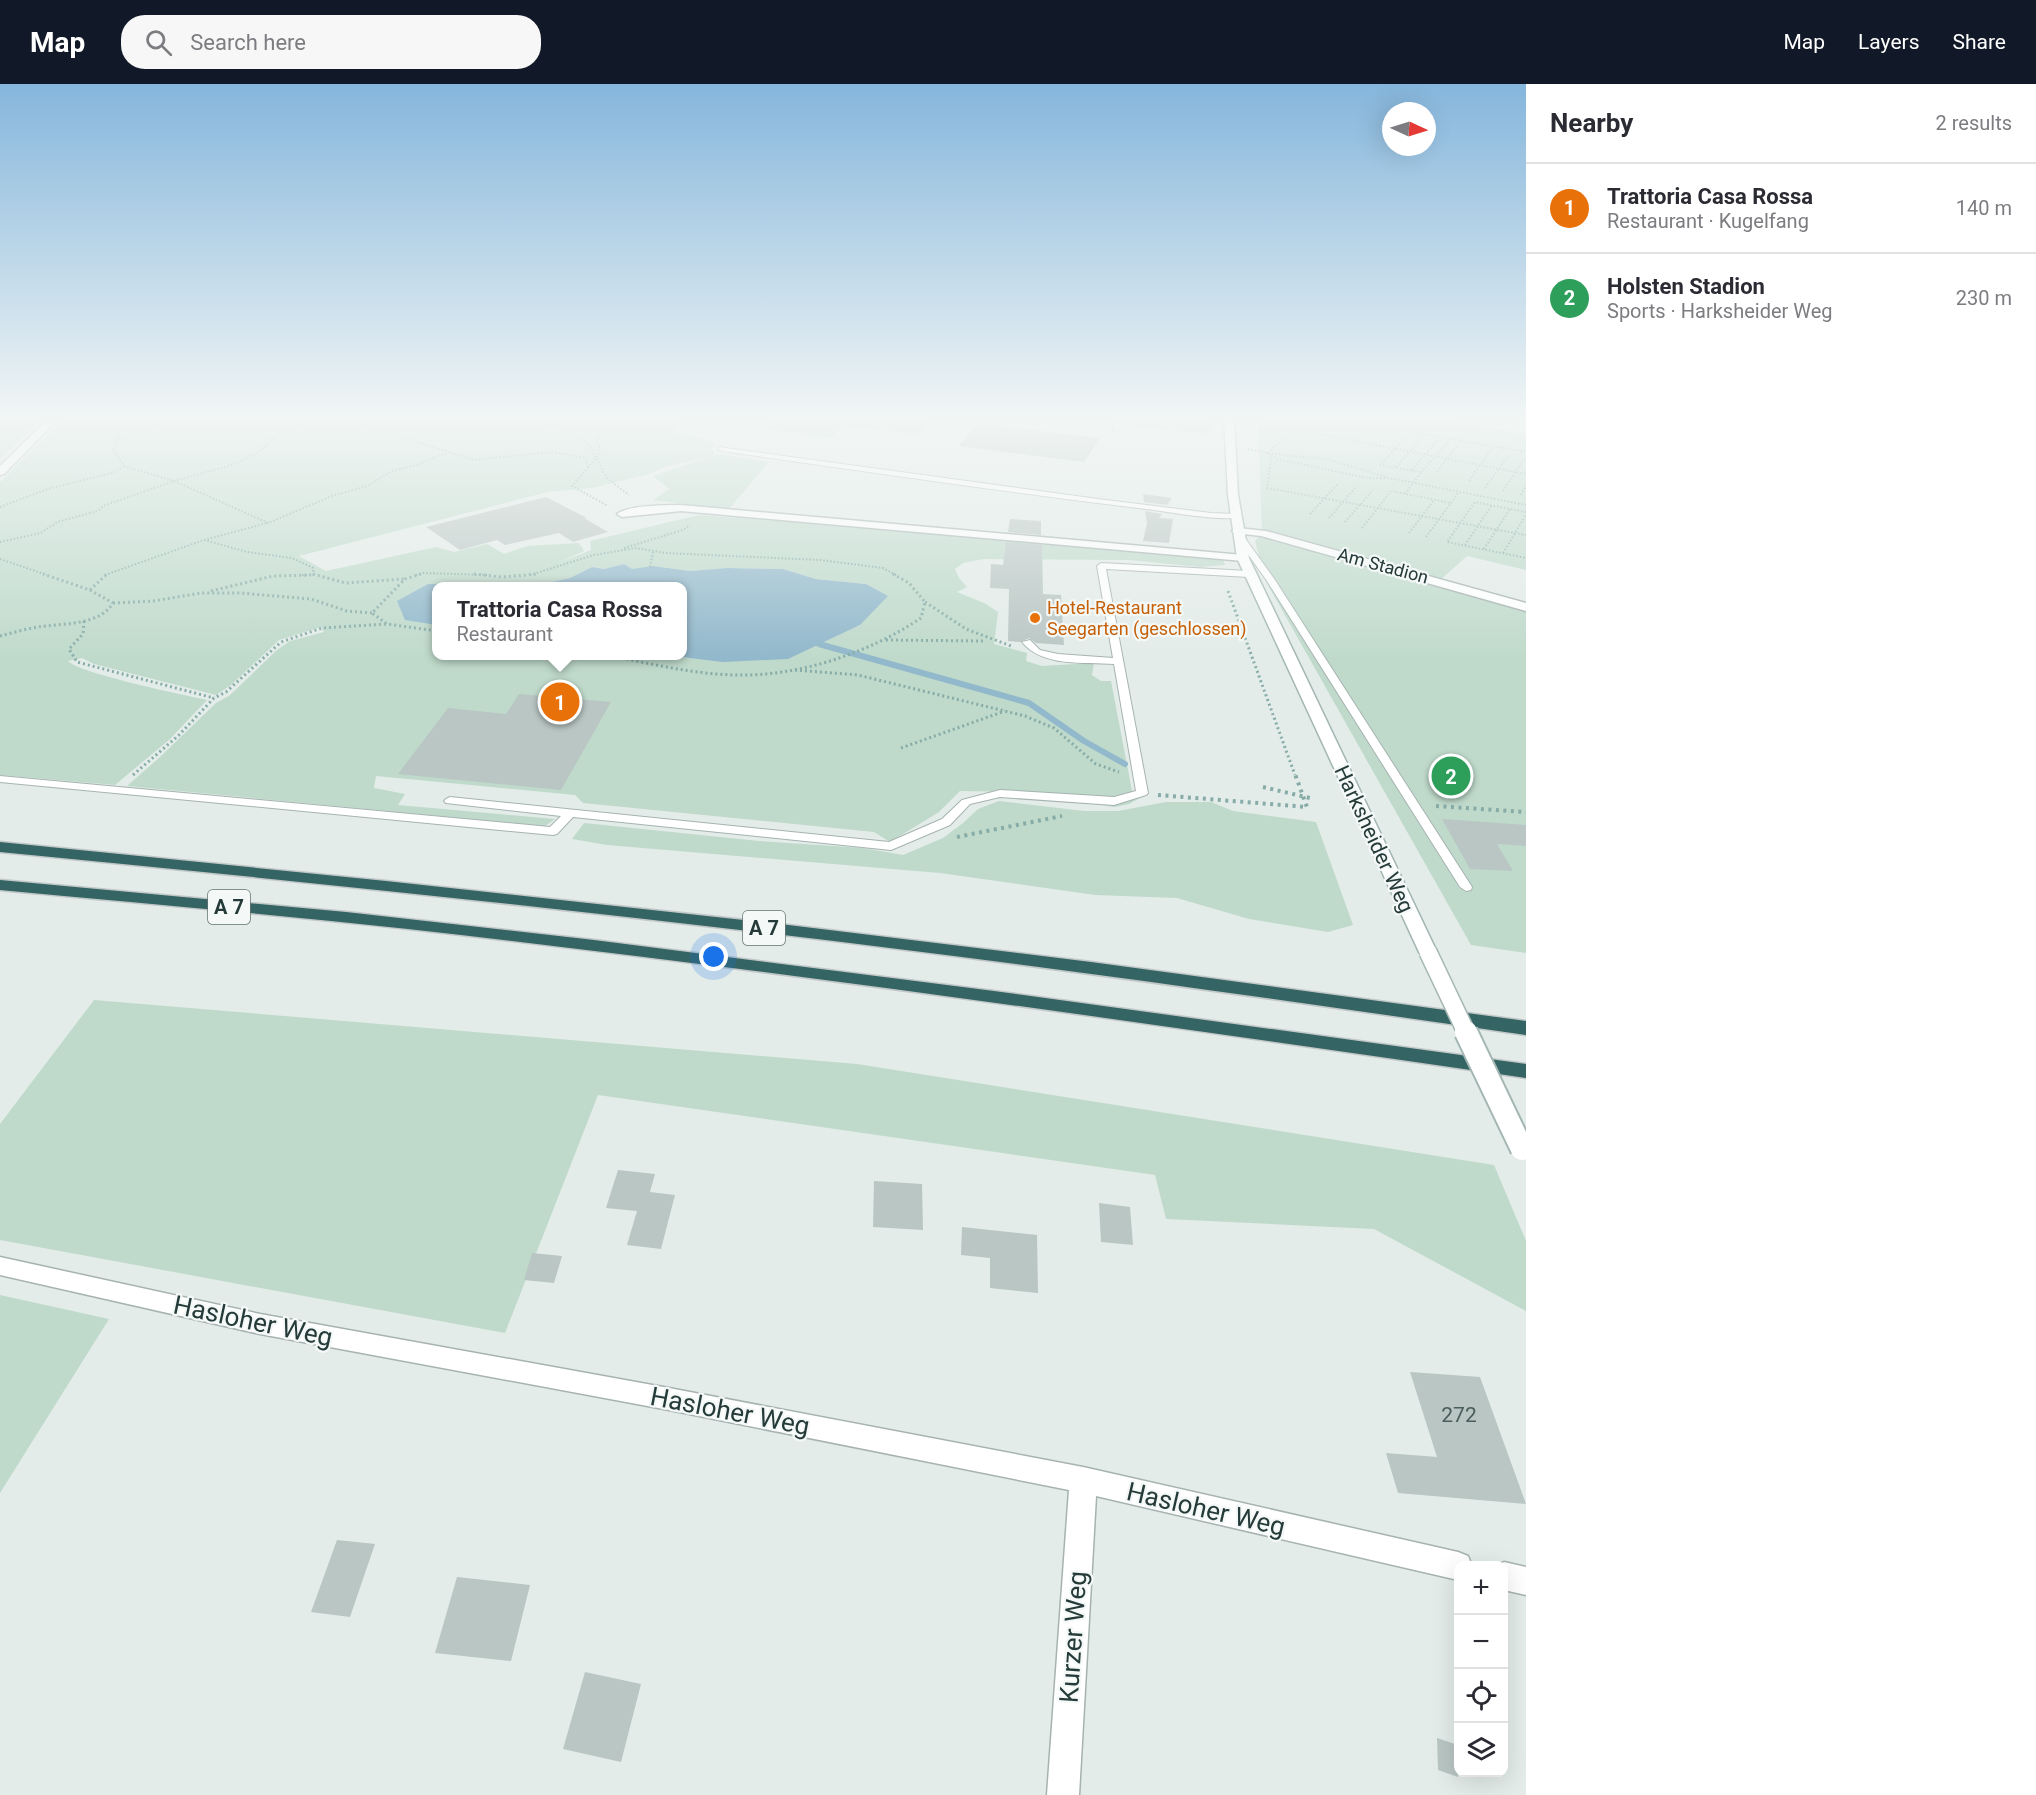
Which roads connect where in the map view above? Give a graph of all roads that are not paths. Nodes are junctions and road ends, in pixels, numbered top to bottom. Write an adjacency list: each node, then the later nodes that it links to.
1 (1087, 499): 4 (lane)
2 (1235, 499): 4 (street, Harksheider Weg)
3 (619, 512): 6 (street)
4 (1236, 516): 5 (street, Harksheider Weg)
5 (1239, 533): 6 (street, Harksheider Weg); 8 (street, Am Stadion); 16 (lane)
6 (1243, 558): 7 (street, Harksheider Weg)
7 (1250, 574): 10 (lane); 19 (street, Harksheider Weg, bridge)
8 (1526, 607)
9 (1027, 642): 10 (lane)
10 (1118, 661): 13 (lane)
11 (0, 779): 13 (lane)
12 (450, 801): 13 (lane)
13 (570, 813)
14 (0, 847): 17 (highway, A 7)
15 (0, 885): 18 (highway, A 7)
16 (1466, 887)
17 (1526, 1028)
18 (1526, 1071)
19 (1524, 1154)
20 (0, 1266): 21 (street, Hasloher Weg)
21 (1083, 1479): 22 (street, Hasloher Weg); 25 (street, Kurzer Weg)
22 (1454, 1565)
23 (1508, 1577): 24 (street)
24 (1526, 1581)
25 (1063, 1795)

